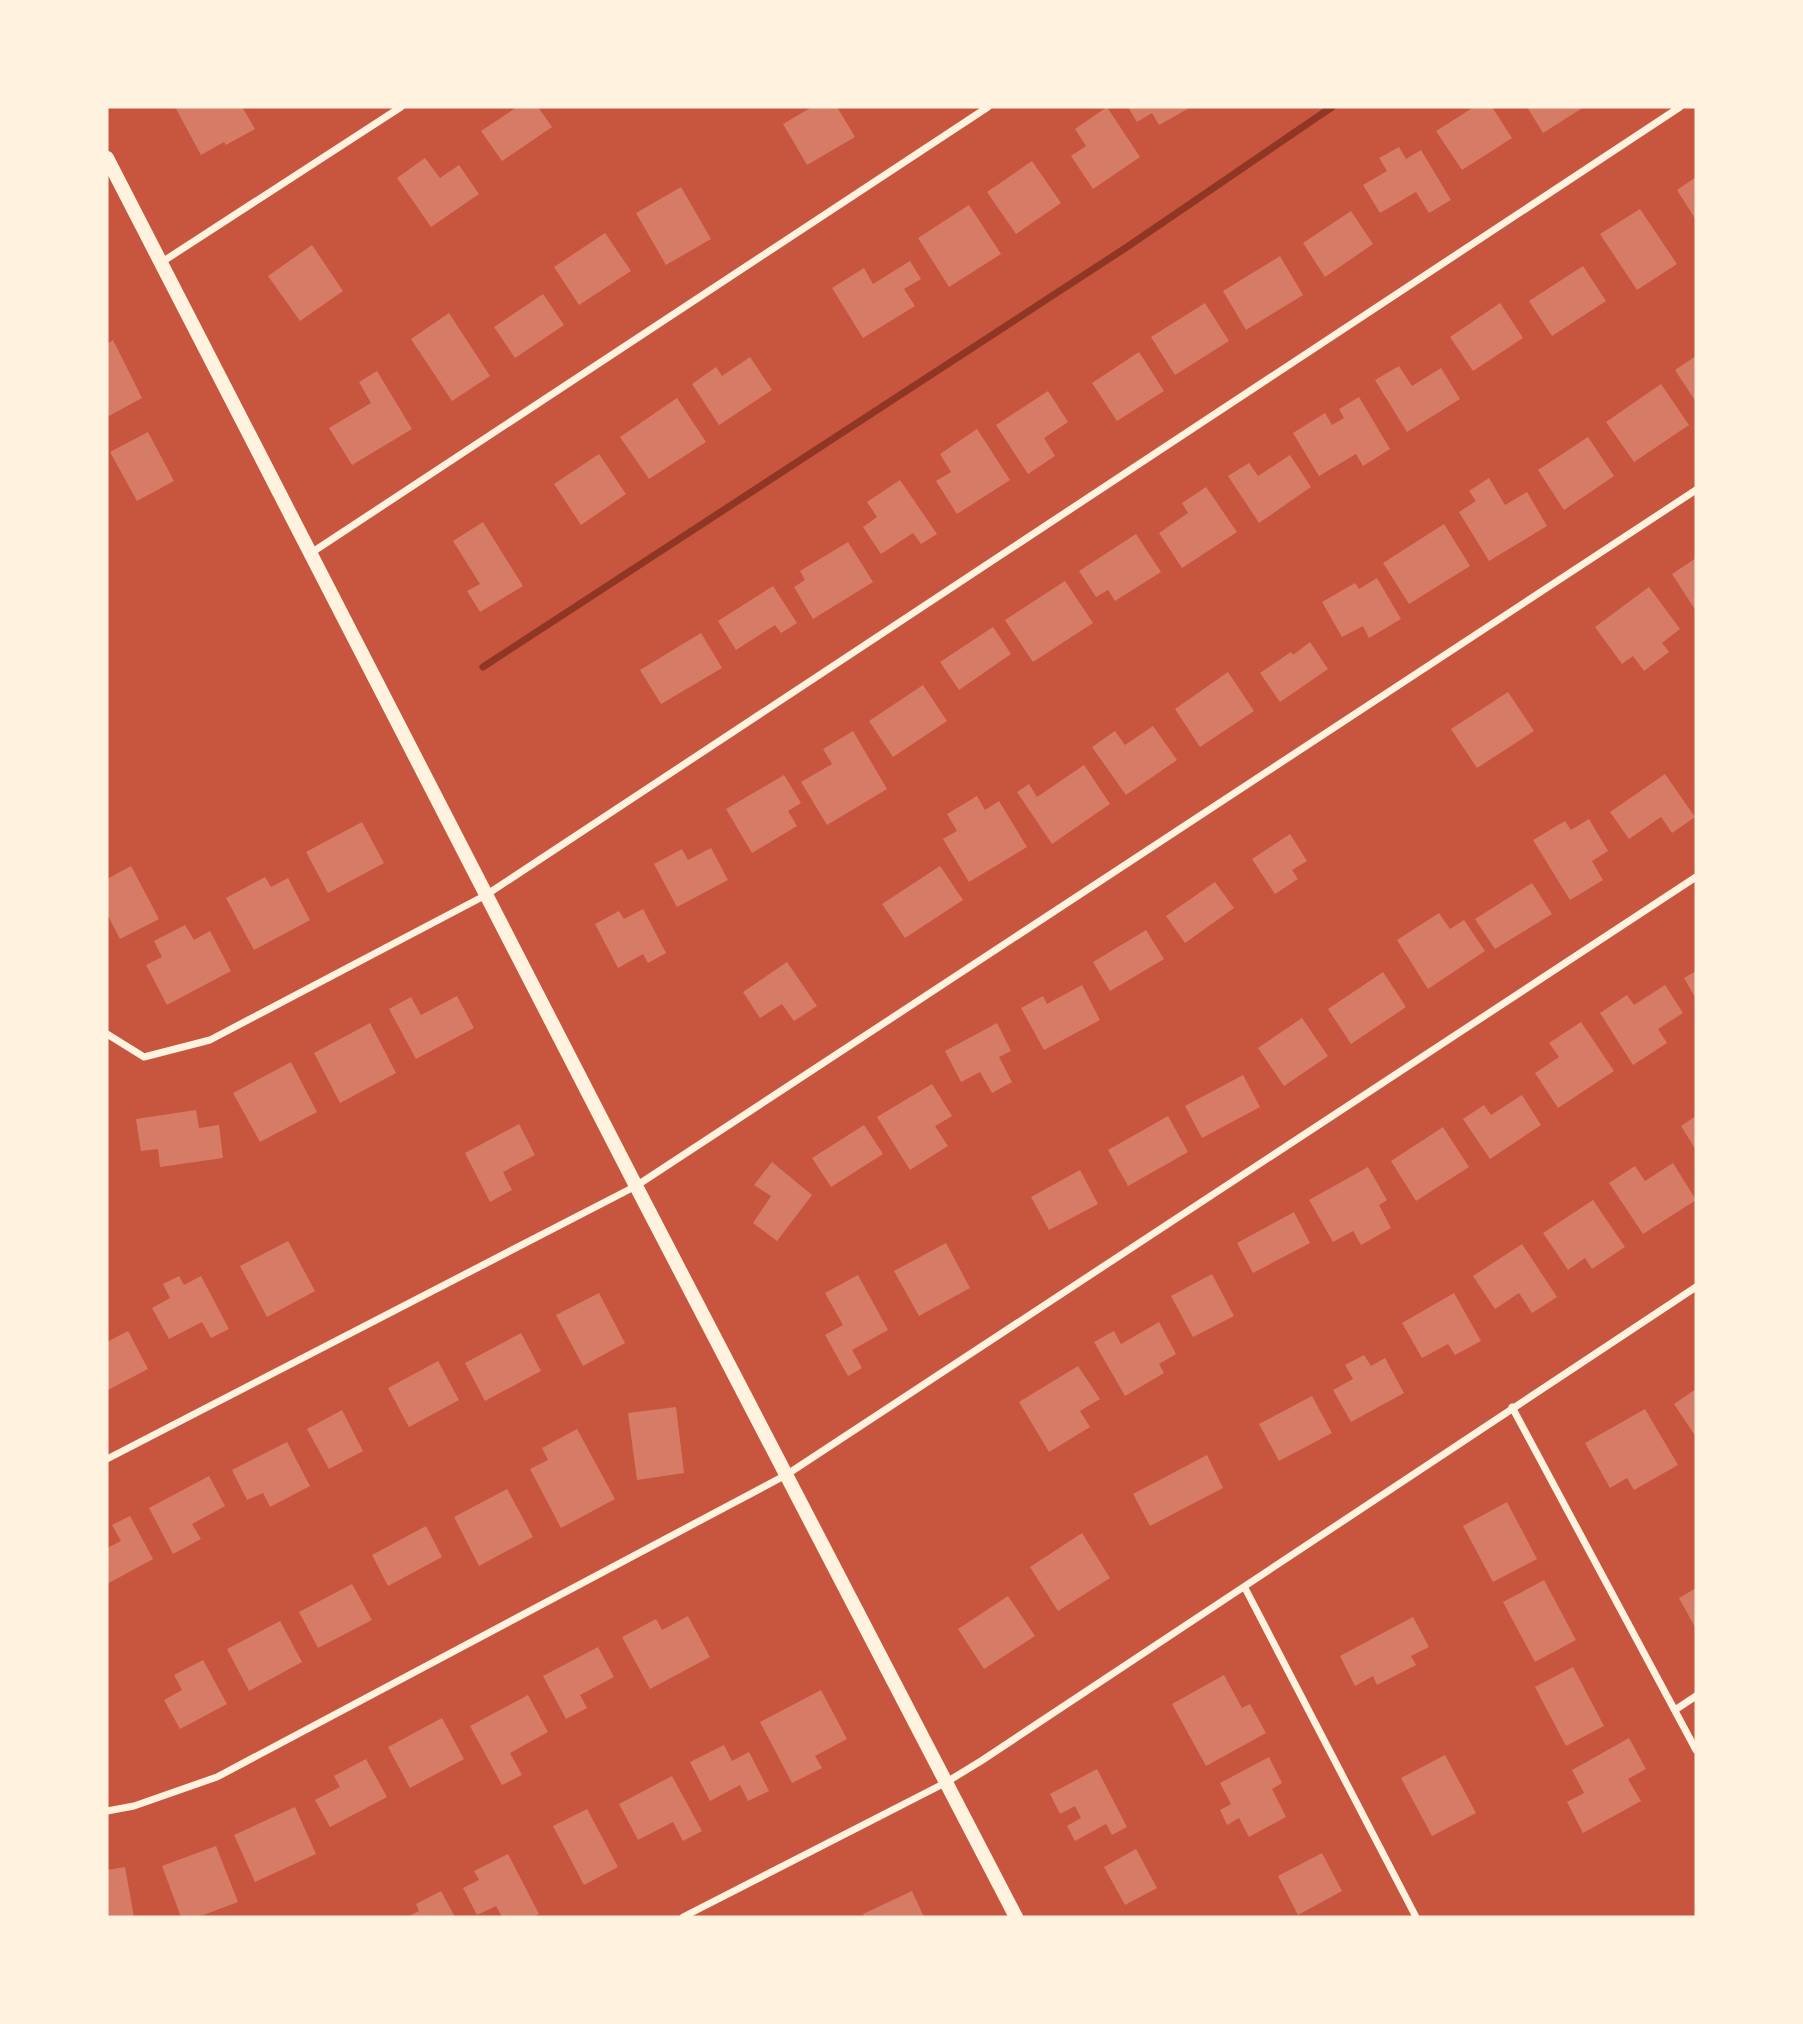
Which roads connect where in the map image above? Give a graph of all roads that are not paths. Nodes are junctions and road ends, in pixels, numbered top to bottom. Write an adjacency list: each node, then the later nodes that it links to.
1 (401, 107): 5 (street)
2 (988, 107): 7 (street)
3 (1680, 107): 9 (street)
4 (107, 158): 5 (main road)
5 (162, 262): 7 (main road)
6 (1696, 490): 11 (street)
7 (311, 553): 9 (main road)
8 (1696, 877): 15 (street)
9 (486, 895): 10 (street); 11 (main road)
10 (107, 1034)
11 (636, 1186): 14 (street); 15 (main road)
12 (1696, 1287): 13 (street)
13 (1512, 1407): 16 (street); 18 (street)
14 (107, 1459)
15 (786, 1475): 20 (main road); 21 (street)
16 (1245, 1588): 20 (street); 24 (street)
17 (1696, 1696): 18 (street)
18 (1675, 1710): 19 (street)
19 (1696, 1750)
20 (945, 1783): 22 (street); 23 (main road)
21 (107, 1811)
22 (683, 1917)
23 (1016, 1917)
24 (1416, 1917)

